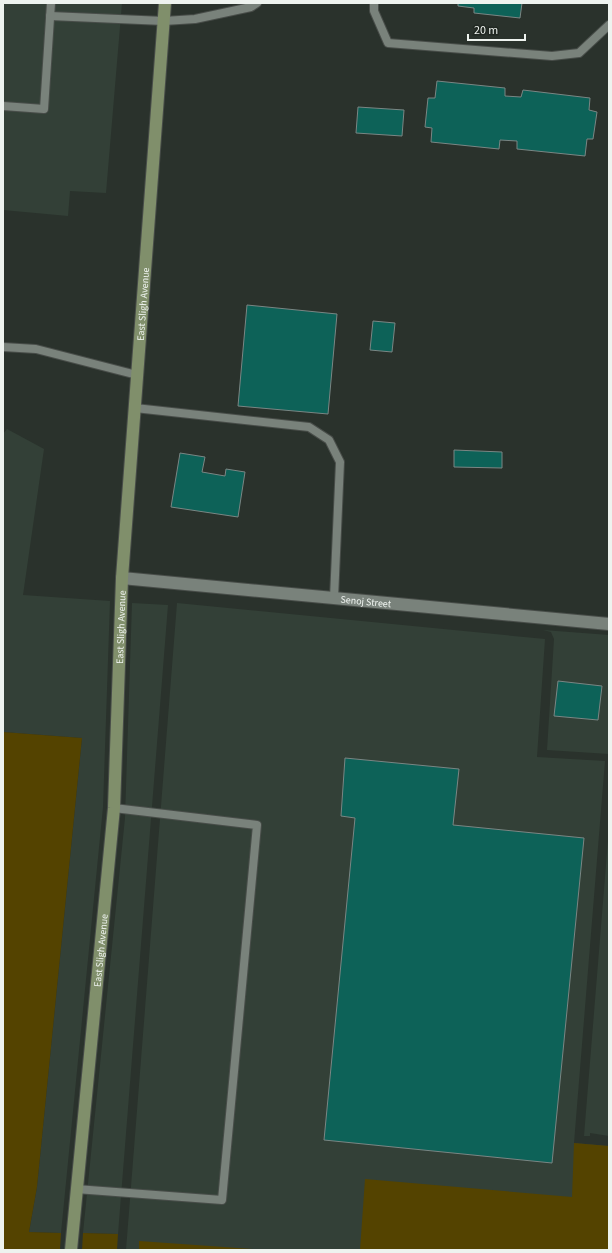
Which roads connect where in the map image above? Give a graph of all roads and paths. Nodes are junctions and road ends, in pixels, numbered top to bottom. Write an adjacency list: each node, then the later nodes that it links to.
1 (51, 3): 5 (lane)
2 (165, 3): 6 (street, East Sligh Avenue)
3 (257, 3): 6 (lane)
4 (374, 3): 7 (lane)
5 (50, 16): 6 (lane); 8 (lane)
6 (164, 21): 10 (street, East Sligh Avenue)
7 (609, 25)
8 (3, 106)
9 (3, 347): 10 (lane)
10 (137, 375): 11 (street, East Sligh Avenue)
11 (135, 408): 12 (street, East Sligh Avenue); 13 (lane)
12 (122, 578): 13 (street, Senoj Street); 15 (street, East Sligh Avenue)
13 (334, 598): 14 (street, Senoj Street)
14 (609, 624)
15 (114, 808): 16 (street, East Sligh Avenue); 16 (lane)
16 (76, 1189): 17 (street, East Sligh Avenue)
17 (71, 1250)

